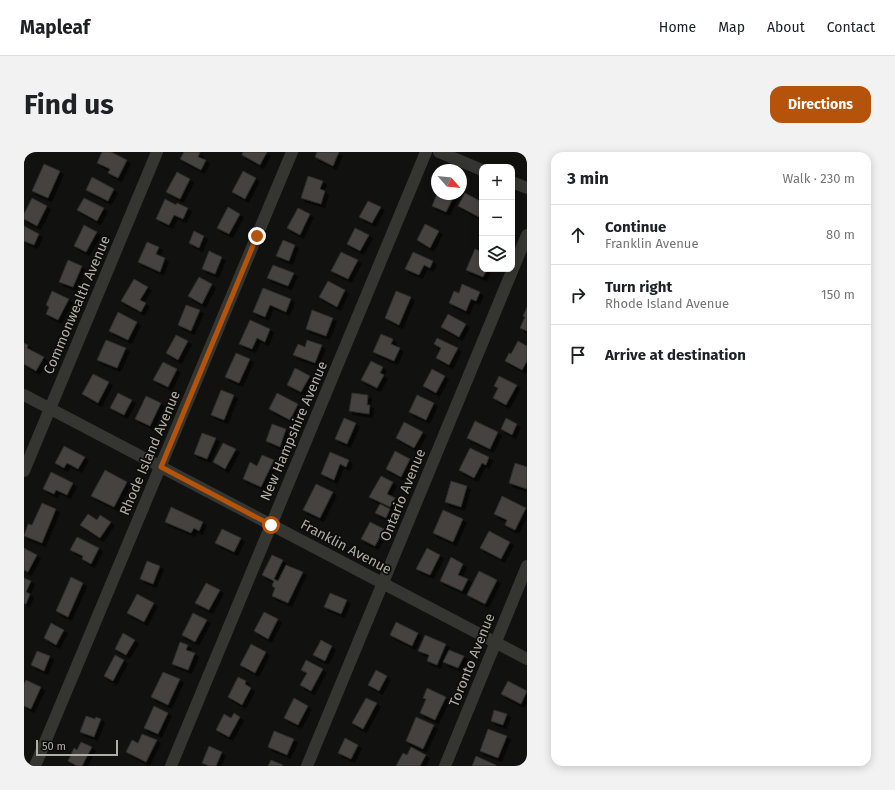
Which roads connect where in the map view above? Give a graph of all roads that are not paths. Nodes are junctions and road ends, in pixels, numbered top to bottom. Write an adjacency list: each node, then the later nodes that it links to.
1 (157, 152): 10 (street, Commonwealth Avenue)
2 (292, 152): 11 (street, Rhode Island Avenue)
3 (426, 152): 13 (street, New Hampshire Avenue)
4 (439, 152): 5 (street)
5 (479, 169)
6 (515, 183): 7 (street)
7 (527, 188)
8 (527, 235): 15 (street, Ontario Avenue)
9 (24, 395): 10 (street, Franklin Avenue)
10 (50, 408): 11 (street, Franklin Avenue); 12 (street, Commonwealth Avenue)
11 (161, 467): 13 (street, Franklin Avenue); 18 (street, Rhode Island Avenue)
12 (24, 471)
13 (271, 525): 15 (street, Franklin Avenue); 19 (street, New Hampshire Avenue)
14 (527, 566): 16 (street, Toronto Avenue)
15 (383, 583): 16 (street, Franklin Avenue); 20 (street, Ontario Avenue)
16 (495, 642): 17 (street, Franklin Avenue); 21 (street, Toronto Avenue)
17 (527, 659)
18 (35, 766)
19 (171, 766)
20 (307, 766)
21 (445, 766)

